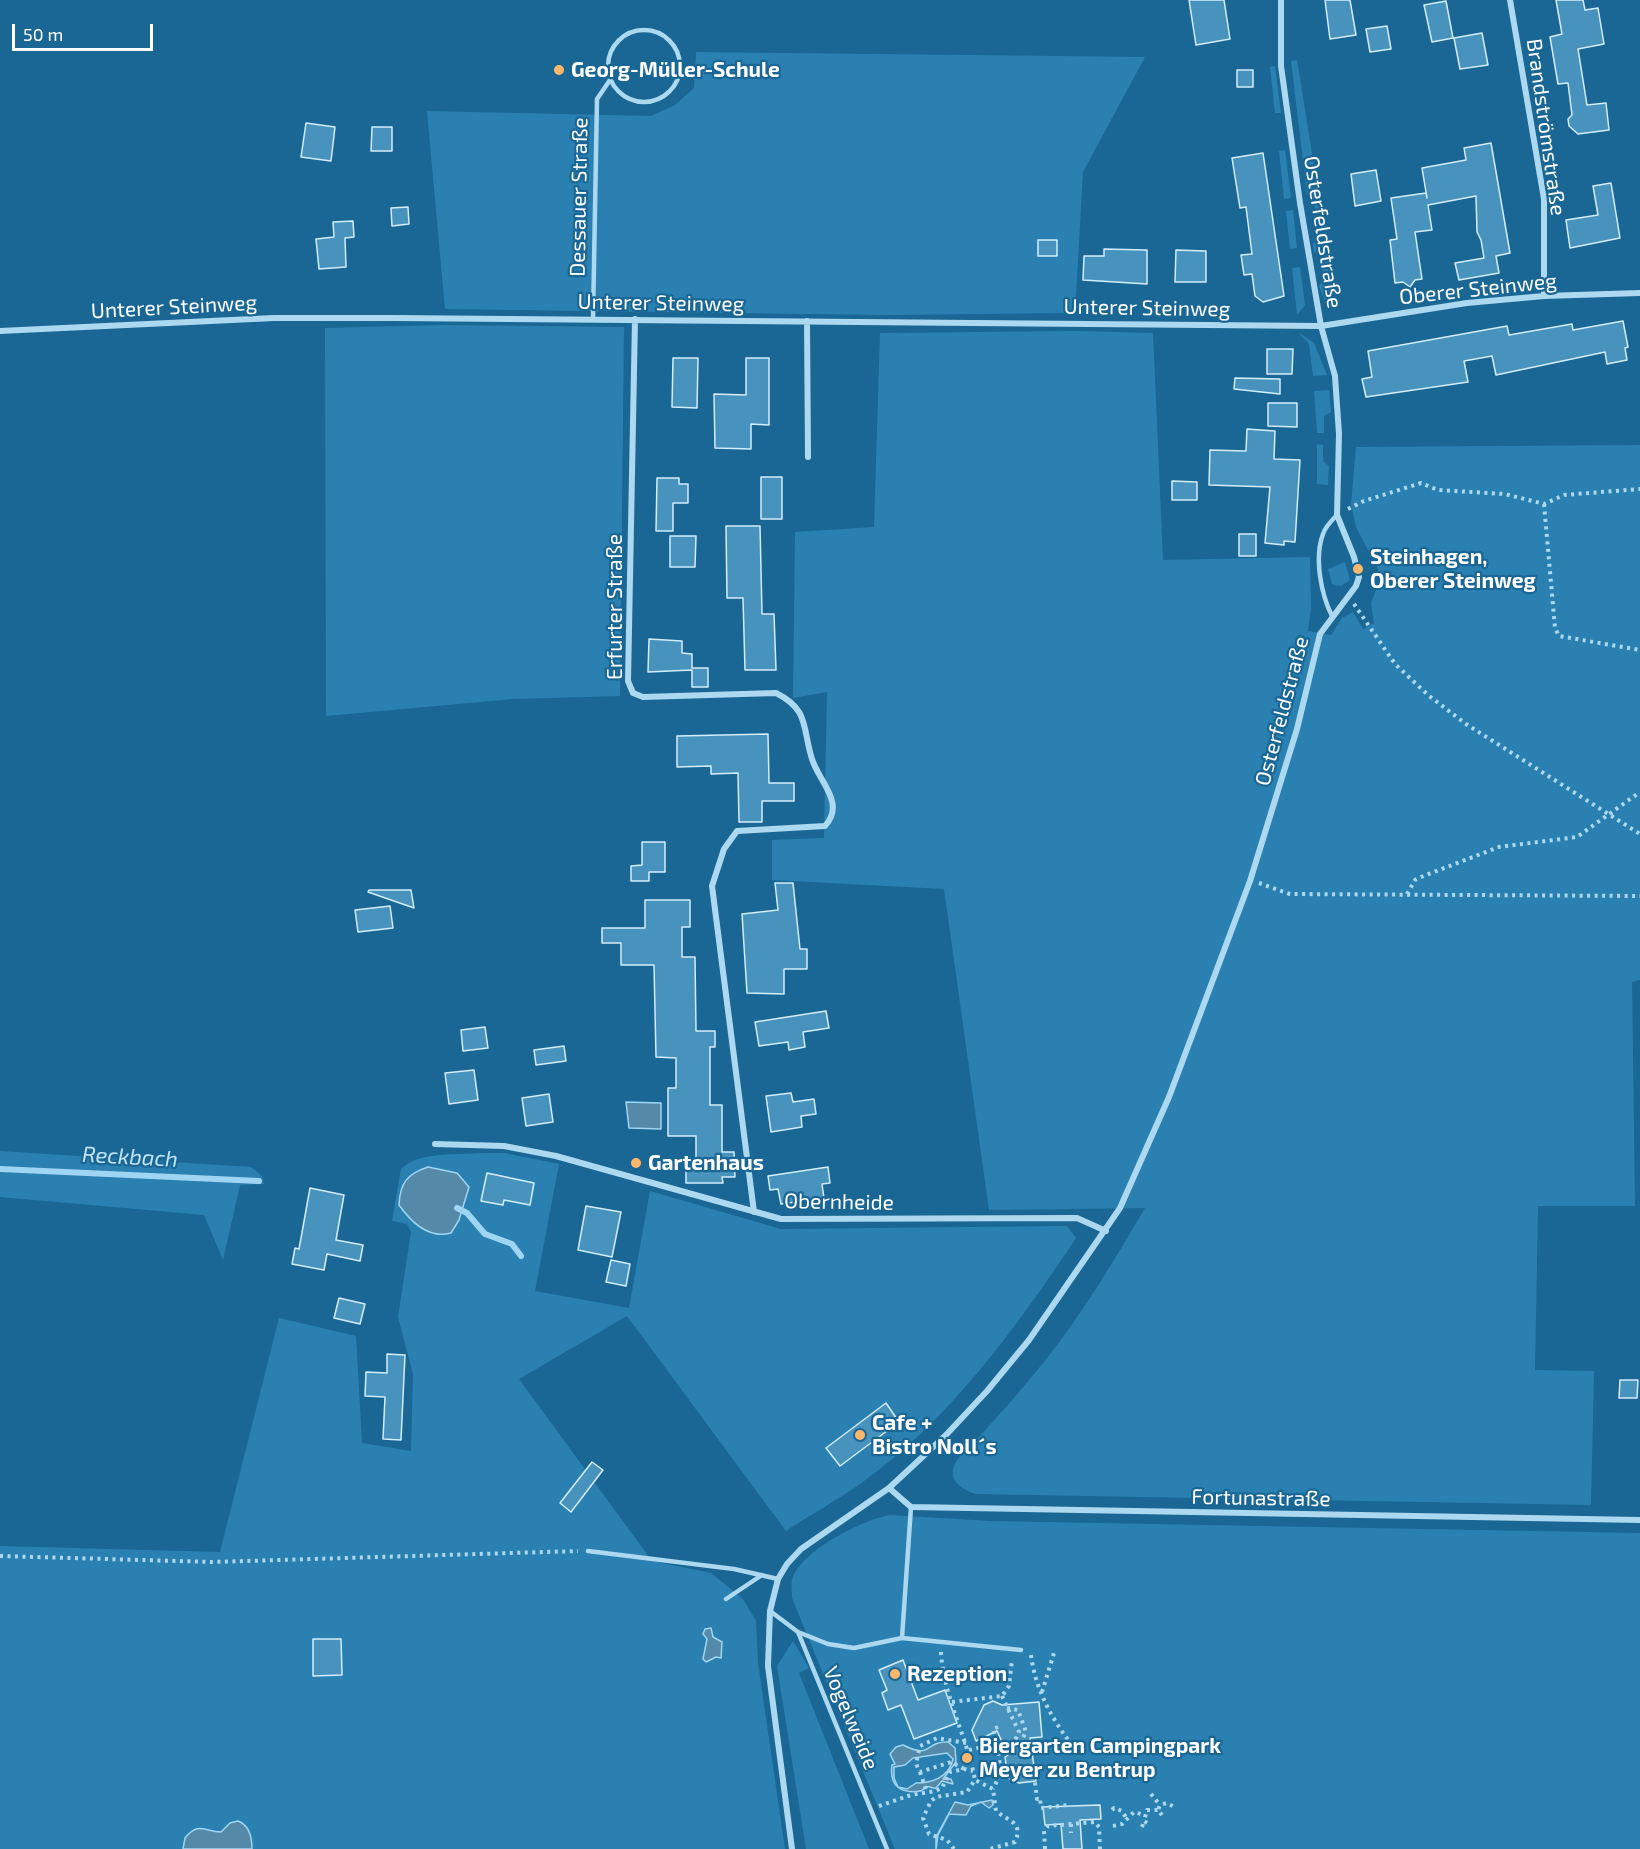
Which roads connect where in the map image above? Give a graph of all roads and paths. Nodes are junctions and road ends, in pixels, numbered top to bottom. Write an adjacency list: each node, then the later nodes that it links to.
1 (1281, 0): 9 (street, Osterfeldstraße)
2 (1510, 0): 5 (street, Brandströmstraße)
3 (610, 81): 3 (lane, Dessauer Straße); 6 (lane, Dessauer Straße)
4 (1640, 293): 5 (street, Oberer Steinweg)
5 (1544, 296): 9 (street, Oberer Steinweg)
6 (593, 319): 7 (street, Unterer Steinweg); 10 (street, Unterer Steinweg)
7 (635, 319): 8 (street, Unterer Steinweg); 25 (street, Erfurter Straße)
8 (807, 321): 9 (street, Unterer Steinweg); 11 (street)
9 (1321, 326): 14 (street, Osterfeldstraße)
10 (0, 331)
11 (808, 457)
12 (1640, 489): 13 (path)
13 (1544, 504): 14 (path); 17 (path)
14 (1337, 515): 15 (street, Osterfeldstraße); 16 (lane)
15 (1349, 596): 16 (street, Osterfeldstraße); 19 (path)
16 (1332, 616): 21 (street, Osterfeldstraße)
17 (1640, 651)
18 (1640, 792): 19 (path)
19 (1610, 815): 20 (path); 22 (path)
20 (1640, 834)
21 (1250, 881): 22 (path); 26 (street, Osterfeldstraße)
22 (1407, 894): 23 (path)
23 (1640, 896)
24 (435, 1144): 25 (street, Obernheide)
25 (754, 1212): 26 (street, Obernheide)
26 (1106, 1231): 27 (street, Osterfeldstraße)
27 (889, 1488): 28 (street); 33 (street, Osterfeldstraße)
28 (911, 1507): 29 (street, Fortunastraße); 37 (lane)
29 (1640, 1520)
30 (588, 1551): 31 (path); 32 (lane)
31 (0, 1556)
32 (762, 1575): 33 (lane); 34 (lane)
33 (777, 1579): 35 (street)
34 (726, 1599)
35 (770, 1611): 36 (lane); 75 (street)
36 (798, 1632): 37 (lane); 66 (lane, Vogelweide)
37 (902, 1638): 38 (lane)
38 (940, 1642): 39 (lane); 45 (path)
39 (1009, 1649): 40 (lane); 44 (path)
40 (1022, 1650)
41 (1030, 1651): 43 (path)
42 (1054, 1653): 43 (path)
43 (1041, 1693): 48 (path)
44 (1002, 1696): 45 (path); 46 (path)
45 (952, 1702): 49 (path)
46 (1007, 1708): 50 (path); 52 (path)
47 (998, 1727): 51 (path)
48 (1069, 1741)
49 (966, 1743): 53 (path); 57 (path)
50 (1020, 1743): 52 (path); 54 (path)
51 (997, 1744): 52 (path); 53 (path); 60 (path)
52 (1011, 1748)
53 (969, 1750): 56 (path)
54 (1031, 1755)
55 (964, 1769): 56 (path); 57 (path); 61 (path)
56 (973, 1771): 59 (path)
57 (920, 1772): 61 (path)
58 (1034, 1775): 63 (path)
59 (975, 1780): 60 (path); 77 (path)
60 (993, 1788): 78 (path)
61 (927, 1792): 66 (path)
62 (1151, 1794): 64 (path)
63 (1069, 1805)
64 (1159, 1807): 65 (path); 68 (path); 69 (path)
65 (1176, 1808)
66 (871, 1809): 76 (lane, Vogelweide)
67 (1112, 1810): 70 (path)
68 (1144, 1815): 70 (path); 73 (path)
69 (1161, 1815)
70 (1127, 1819): 72 (path)
71 (1071, 1824): 74 (path); 79 (path); 80 (path)
72 (1113, 1826)
73 (1142, 1827)
74 (1071, 1833)
75 (792, 1849)
76 (887, 1849)
77 (954, 1849)
78 (990, 1849)
79 (1045, 1849)
80 (1100, 1849)

